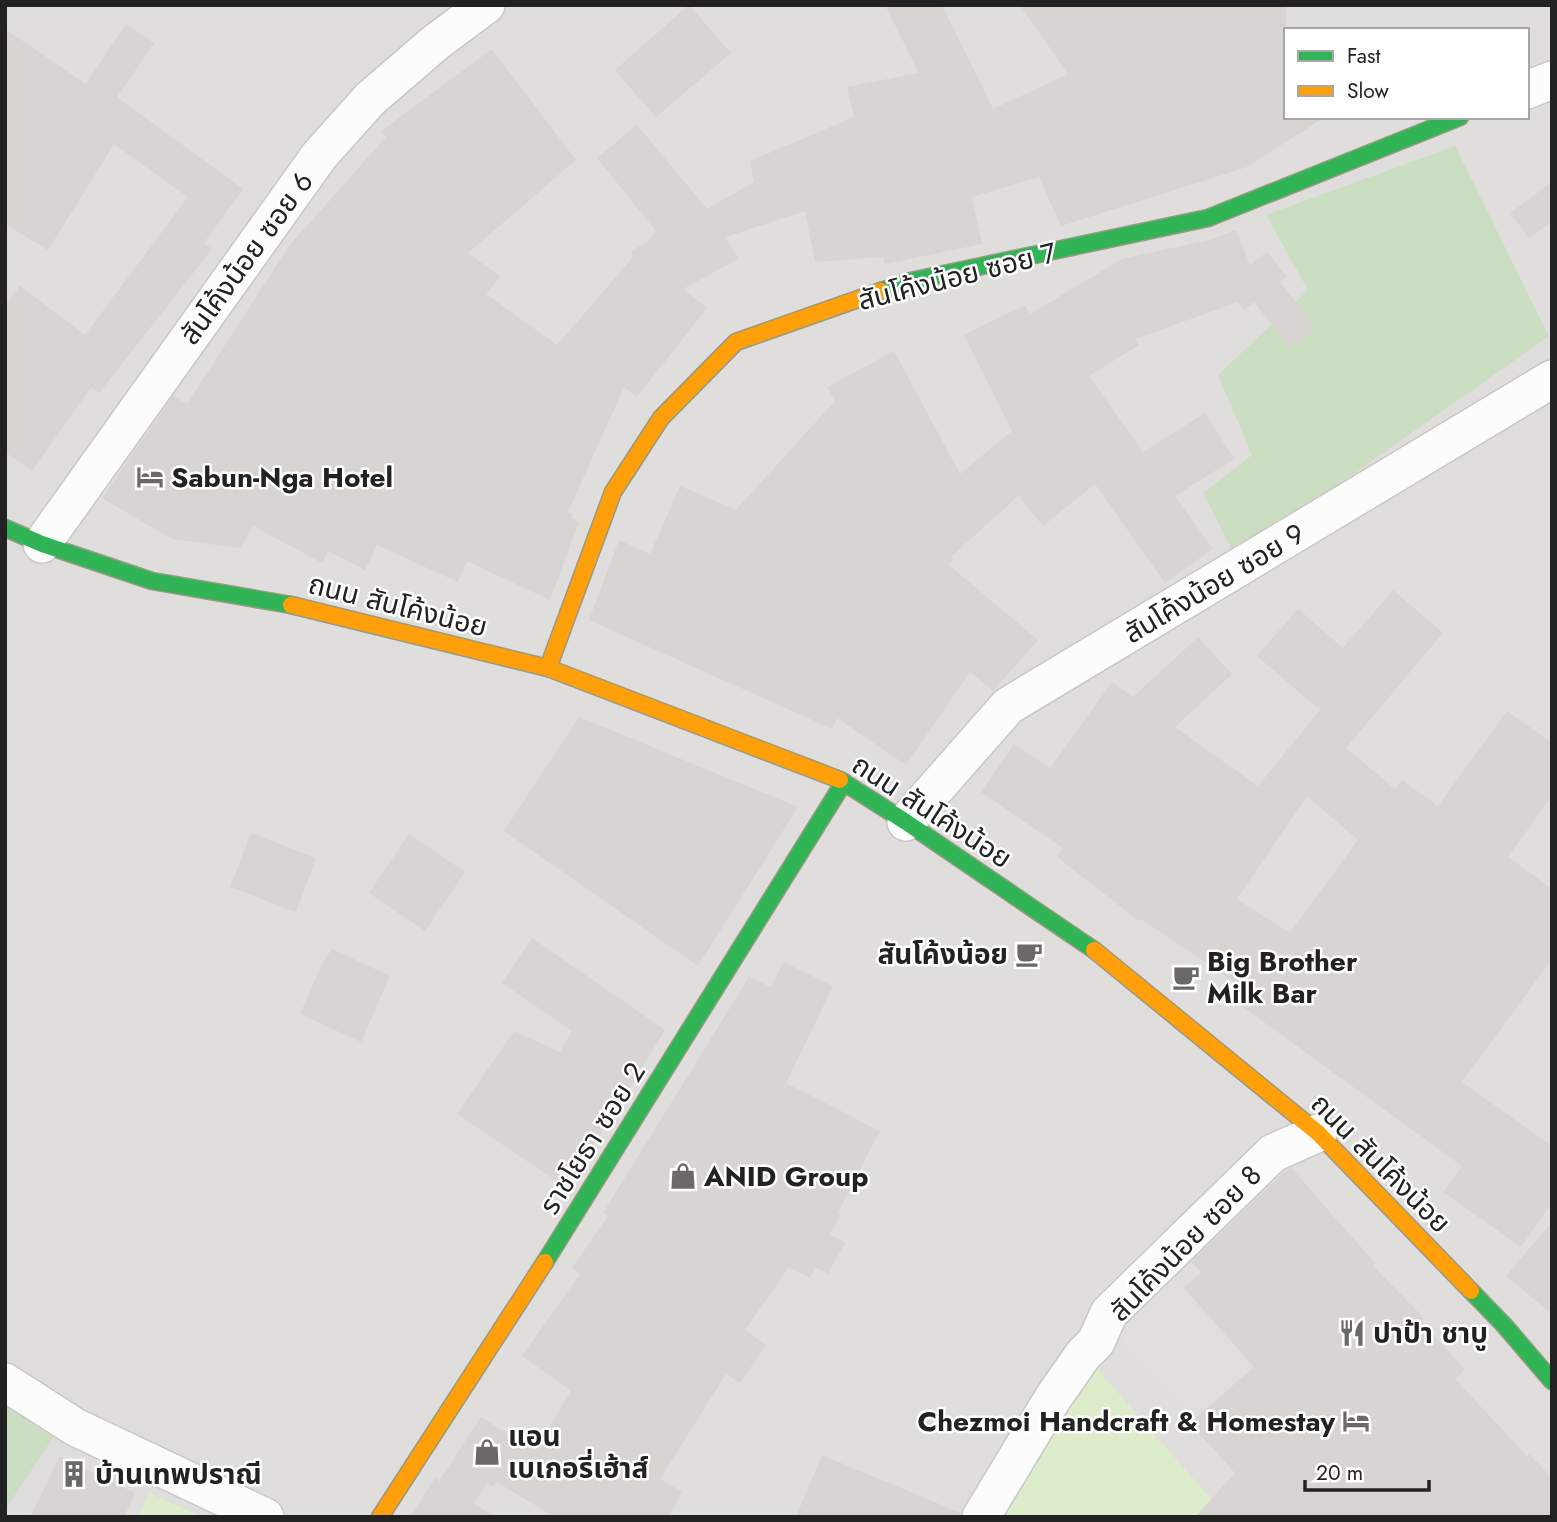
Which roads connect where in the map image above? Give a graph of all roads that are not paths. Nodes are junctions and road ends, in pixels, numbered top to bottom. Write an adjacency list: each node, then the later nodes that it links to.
1 (486, 5): 7 (street, สันโค้งน้อย ซอย 6)
2 (1552, 80): 3 (street)
3 (1529, 89)
4 (1455, 119): 8 (street, สันโค้งน้อย ซอย 7)
5 (1550, 383): 10 (street, สันโค้งน้อย ซอย 9)
6 (5, 528): 7 (street, ถนน สันโค้งน้อย)
7 (42, 544): 8 (street, ถนน สันโค้งน้อย)
8 (548, 668): 9 (street, ถนน สันโค้งน้อย)
9 (844, 782): 10 (street, ถนน สันโค้งน้อย); 15 (street, ราชโยธา ซอย 2)
10 (906, 822): 11 (street, ถนน สันโค้งน้อย)
11 (1318, 1133): 12 (street, ถนน สันโค้งน้อย); 16 (street, สันโค้งน้อย ซอย 8)
12 (1552, 1381)
13 (5, 1382): 14 (street)
14 (265, 1517)
15 (380, 1517)
16 (981, 1517)

